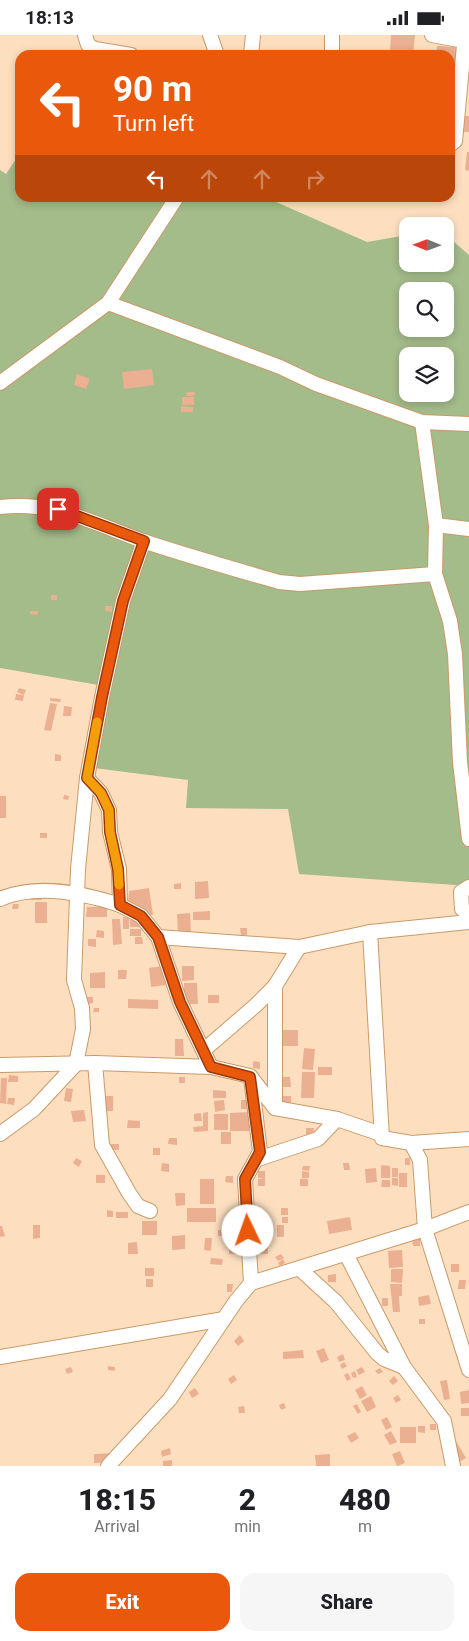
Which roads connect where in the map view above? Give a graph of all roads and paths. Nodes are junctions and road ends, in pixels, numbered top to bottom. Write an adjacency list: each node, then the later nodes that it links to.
1 (85, 35): 7 (street)
2 (210, 35): 8 (street)
3 (253, 35): 9 (street)
4 (332, 35): 10 (street)
5 (432, 35): 6 (street)
6 (465, 38): 11 (street)
7 (101, 50)
8 (215, 50)
9 (252, 50)
10 (332, 50)
11 (455, 141)
12 (174, 202): 13 (street)
13 (108, 303): 14 (street); 15 (street)
14 (0, 383)
15 (422, 422): 16 (street); 18 (street)
16 (469, 424)
17 (0, 507): 20 (street)
18 (436, 525): 19 (street); 21 (street)
19 (469, 529)
20 (144, 541): 21 (street); 22 (street)
21 (435, 574): 23 (street)
22 (87, 778): 25 (street); 27 (street)
23 (469, 839)
24 (469, 887): 28 (street)
25 (78, 893): 26 (street); 27 (street); 36 (street)
26 (0, 899)
27 (120, 905): 31 (street)
28 (469, 915)
29 (469, 922): 30 (street)
30 (370, 932): 32 (street); 43 (street)
31 (158, 937): 32 (street); 34 (street)
32 (299, 947): 33 (street)
33 (274, 985): 34 (street); 40 (street)
34 (204, 1050): 38 (street)
35 (95, 1063): 36 (street); 38 (street); 47 (street)
36 (76, 1064): 37 (street); 42 (street)
37 (0, 1065)
38 (211, 1067): 39 (street)
39 (250, 1077): 40 (street); 46 (street)
40 (275, 1108): 41 (street)
41 (337, 1119): 43 (street); 46 (street)
42 (0, 1134)
43 (381, 1134): 45 (street)
44 (469, 1139): 45 (street)
45 (411, 1143): 49 (street)
46 (258, 1159): 52 (street)
47 (150, 1211)
48 (469, 1211): 49 (street)
49 (424, 1229): 50 (street); 56 (street)
50 (346, 1254): 51 (street); 55 (street)
51 (300, 1269): 52 (street); 55 (street)
52 (251, 1283): 53 (street)
53 (224, 1319): 54 (street); 57 (street)
54 (0, 1357)
55 (404, 1367): 58 (street)
56 (469, 1370)
57 (108, 1466)
58 (453, 1466)

